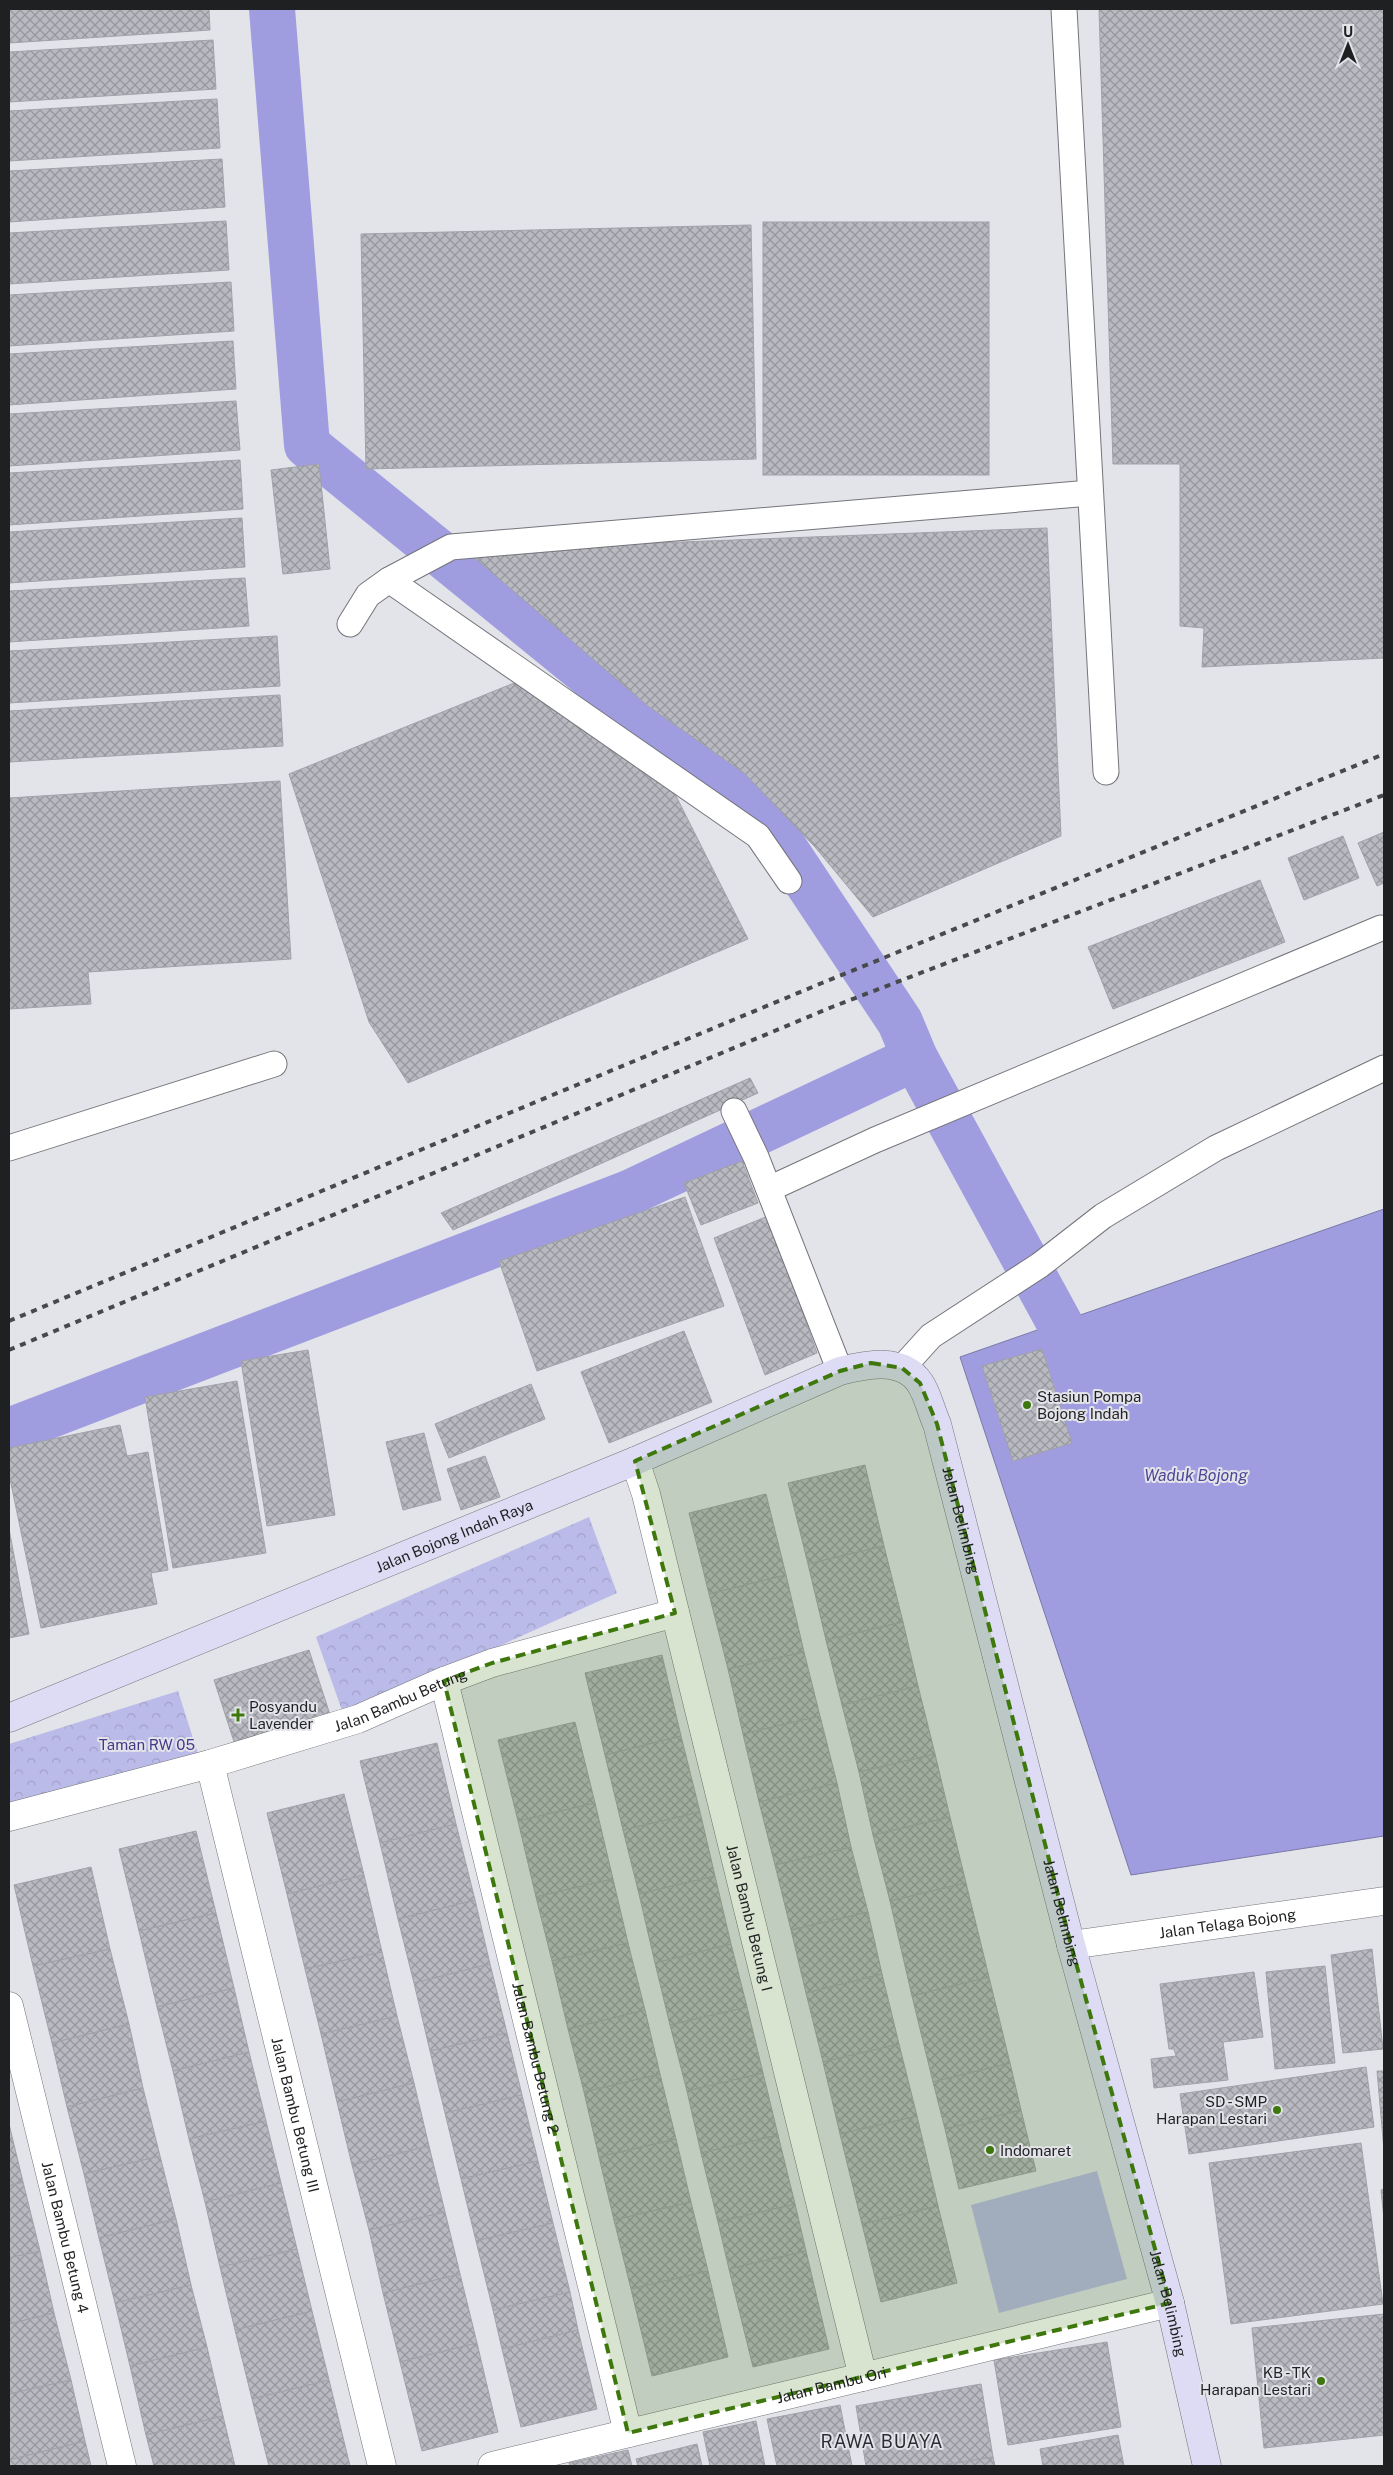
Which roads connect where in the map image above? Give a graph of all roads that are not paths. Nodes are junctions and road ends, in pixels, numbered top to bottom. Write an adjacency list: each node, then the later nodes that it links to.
1 (1064, 9): 2 (lane)
2 (1090, 493): 3 (lane); 5 (lane)
3 (399, 575): 4 (lane); 6 (lane)
4 (350, 624)
5 (1106, 772)
6 (789, 881)
7 (1381, 928): 12 (lane)
8 (274, 1064): 11 (lane)
9 (1384, 1068): 13 (lane)
10 (737, 1116): 12 (lane)
11 (9, 1148)
12 (769, 1188): 14 (lane)
13 (902, 1368): 14 (street, Jalan Bojong Indah Raya); 22 (street, Jalan Belimbing)
14 (840, 1371): 15 (street, Jalan Bojong Indah Raya)
15 (635, 1460): 16 (street, Jalan Bambu Betung I); 18 (street, Jalan Bojong Indah Raya)
16 (676, 1614): 17 (street, Jalan Bambu Betung); 25 (street, Jalan Bambu Betung I)
17 (444, 1681): 19 (street, Jalan Bambu Betung); 26 (street, Jalan Bambu Betung 2)
18 (9, 1718)
19 (210, 1764): 20 (street, Jalan Bambu Betung); 28 (street, Jalan Bambu Betung III)
20 (9, 1817)
21 (1384, 1901): 22 (street, Jalan Telaga Bojong)
22 (1071, 1945): 24 (street, Jalan Belimbing)
23 (9, 2006): 27 (street, Jalan Bambu Betung 4)
24 (1170, 2303): 25 (street, Jalan Bambu Ori); 30 (street, Jalan Belimbing)
25 (863, 2377): 26 (street, Jalan Bambu Ori)
26 (628, 2433): 29 (street, Jalan Bambu Ori)
27 (122, 2466)
28 (382, 2466)
29 (492, 2466)
30 (1207, 2466)

